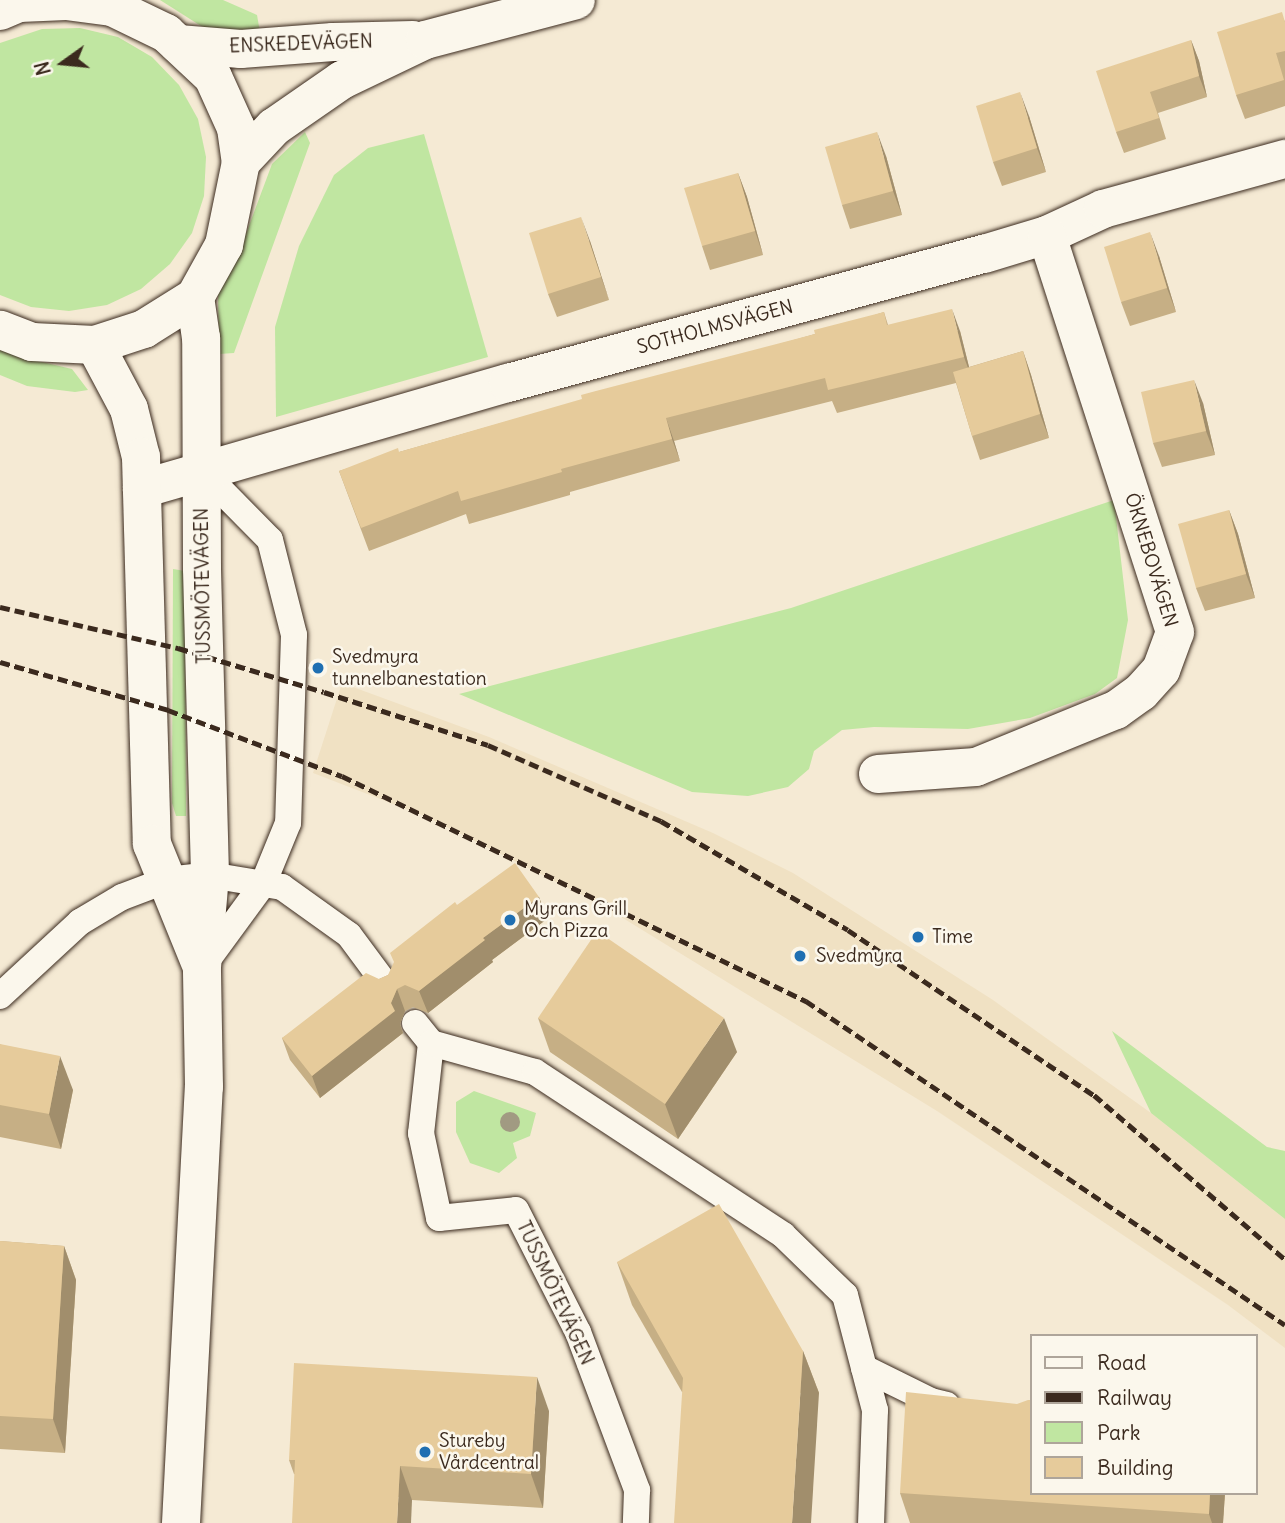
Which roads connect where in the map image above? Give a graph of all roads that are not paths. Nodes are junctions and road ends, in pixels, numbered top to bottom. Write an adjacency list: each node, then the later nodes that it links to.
1 (576, 0): 3 (street, ENSKEDEVÄGEN)
2 (12, 4): 4 (street)
3 (425, 40): 4 (street, ENSKEDEVÄGEN); 6 (street, ENSKEDEVÄGEN)
4 (178, 44): 6 (street)
5 (1285, 159): 7 (street, SOTHOLMSVÄGEN)
6 (241, 162): 8 (street)
7 (1047, 235): 11 (street, SOTHOLMSVÄGEN); 13 (street, ÖKNEBOVÄGEN)
8 (195, 297): 10 (street); 11 (street, TUSSMÖTEVÄGEN)
9 (0, 330): 10 (street)
10 (95, 345): 12 (street, TUSSMÖTEVÄGEN)
11 (203, 472): 12 (street, SOTHOLMSVÄGEN); 14 (street, TUSSMÖTEVÄGEN); 16 (lane)
12 (142, 489): 15 (street, TUSSMÖTEVÄGEN)
13 (878, 774)
14 (210, 875): 15 (lane); 16 (lane); 17 (street, TUSSMÖTEVÄGEN)
15 (167, 880): 17 (street, TUSSMÖTEVÄGEN); 19 (lane)
16 (263, 884): 17 (lane); 18 (lane)
17 (202, 967): 22 (street, TUSSMÖTEVÄGEN)
18 (386, 985)
19 (0, 996)
20 (864, 1368): 21 (lane); 23 (lane, TUSSMÖTEVÄGEN); 24 (lane)
21 (969, 1410)
22 (181, 1523)
23 (636, 1523)
24 (870, 1523)

